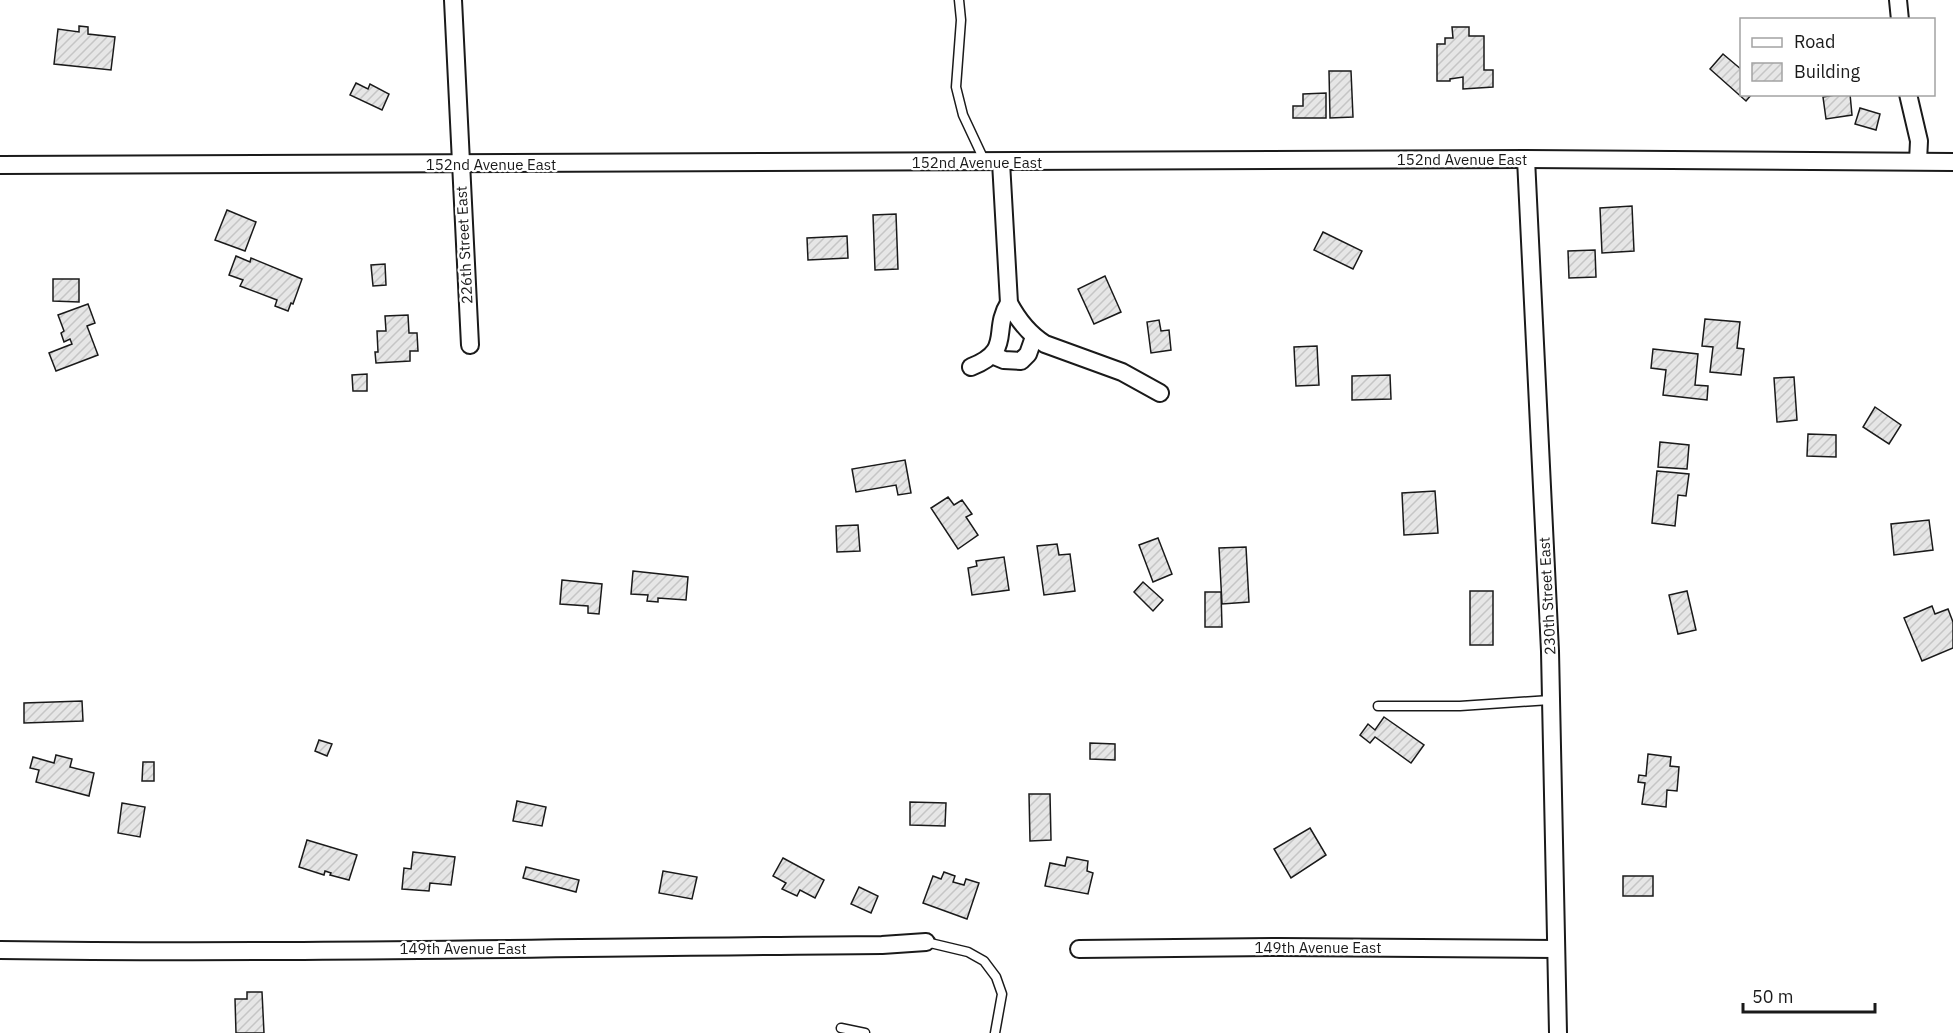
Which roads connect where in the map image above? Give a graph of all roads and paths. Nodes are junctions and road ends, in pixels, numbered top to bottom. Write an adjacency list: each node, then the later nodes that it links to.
1 (453, 0): 10 (street, 226th Street East)
2 (959, 0): 8 (lane)
3 (1898, 0): 4 (street)
4 (1900, 18)
5 (1908, 96): 7 (street)
6 (1526, 159): 7 (street, 152nd Avenue East); 8 (street, 152nd Avenue East); 18 (street, 230th Street East)
7 (1918, 161): 9 (street, 152nd Avenue East)
8 (993, 162): 10 (street, 152nd Avenue East); 12 (street)
9 (1953, 162)
10 (460, 164): 11 (street, 152nd Avenue East); 14 (street, 226th Street East)
11 (0, 165)
12 (1009, 303): 13 (street); 15 (street)
13 (1034, 337): 15 (street); 17 (street)
14 (470, 345)
15 (992, 355): 16 (street)
16 (971, 367)
17 (1160, 393)
18 (1550, 700): 19 (lane); 22 (street, 230th Street East)
19 (1378, 706)
20 (926, 942): 23 (street, 149th Avenue East); 26 (lane)
21 (1079, 949): 22 (street, 149th Avenue East)
22 (1557, 949): 27 (street, 230th Street East)
23 (0, 950)
24 (841, 1028): 25 (lane)
25 (865, 1033)
26 (995, 1033)
27 (1558, 1033)

